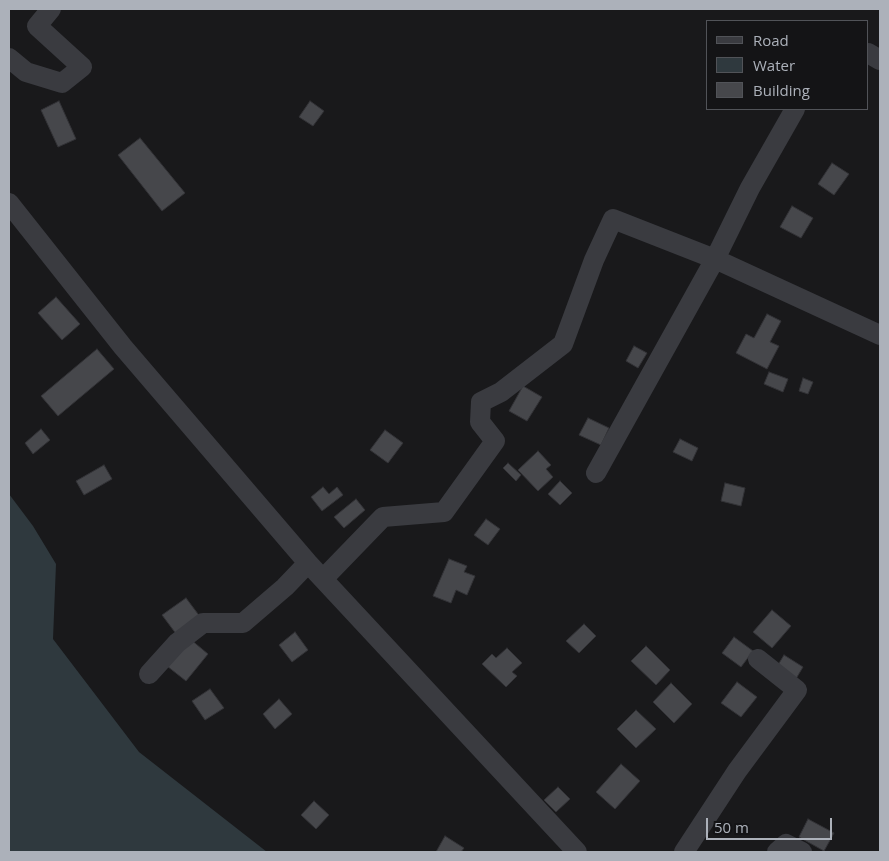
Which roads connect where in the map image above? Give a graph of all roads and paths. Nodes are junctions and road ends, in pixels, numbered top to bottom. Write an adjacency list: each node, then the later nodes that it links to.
1 (51, 9): 3 (street)
2 (869, 54): 4 (street)
3 (9, 58)
4 (880, 60)
5 (794, 110): 7 (street)
6 (9, 203): 10 (street)
7 (715, 259): 8 (street); 9 (street); 11 (street)
8 (880, 335)
9 (596, 473)
10 (308, 563): 11 (street); 13 (street)
11 (323, 579): 14 (street)
12 (758, 659): 15 (street)
13 (148, 674)
14 (576, 852)
15 (684, 852)
16 (777, 852): 17 (street)
17 (802, 852)

